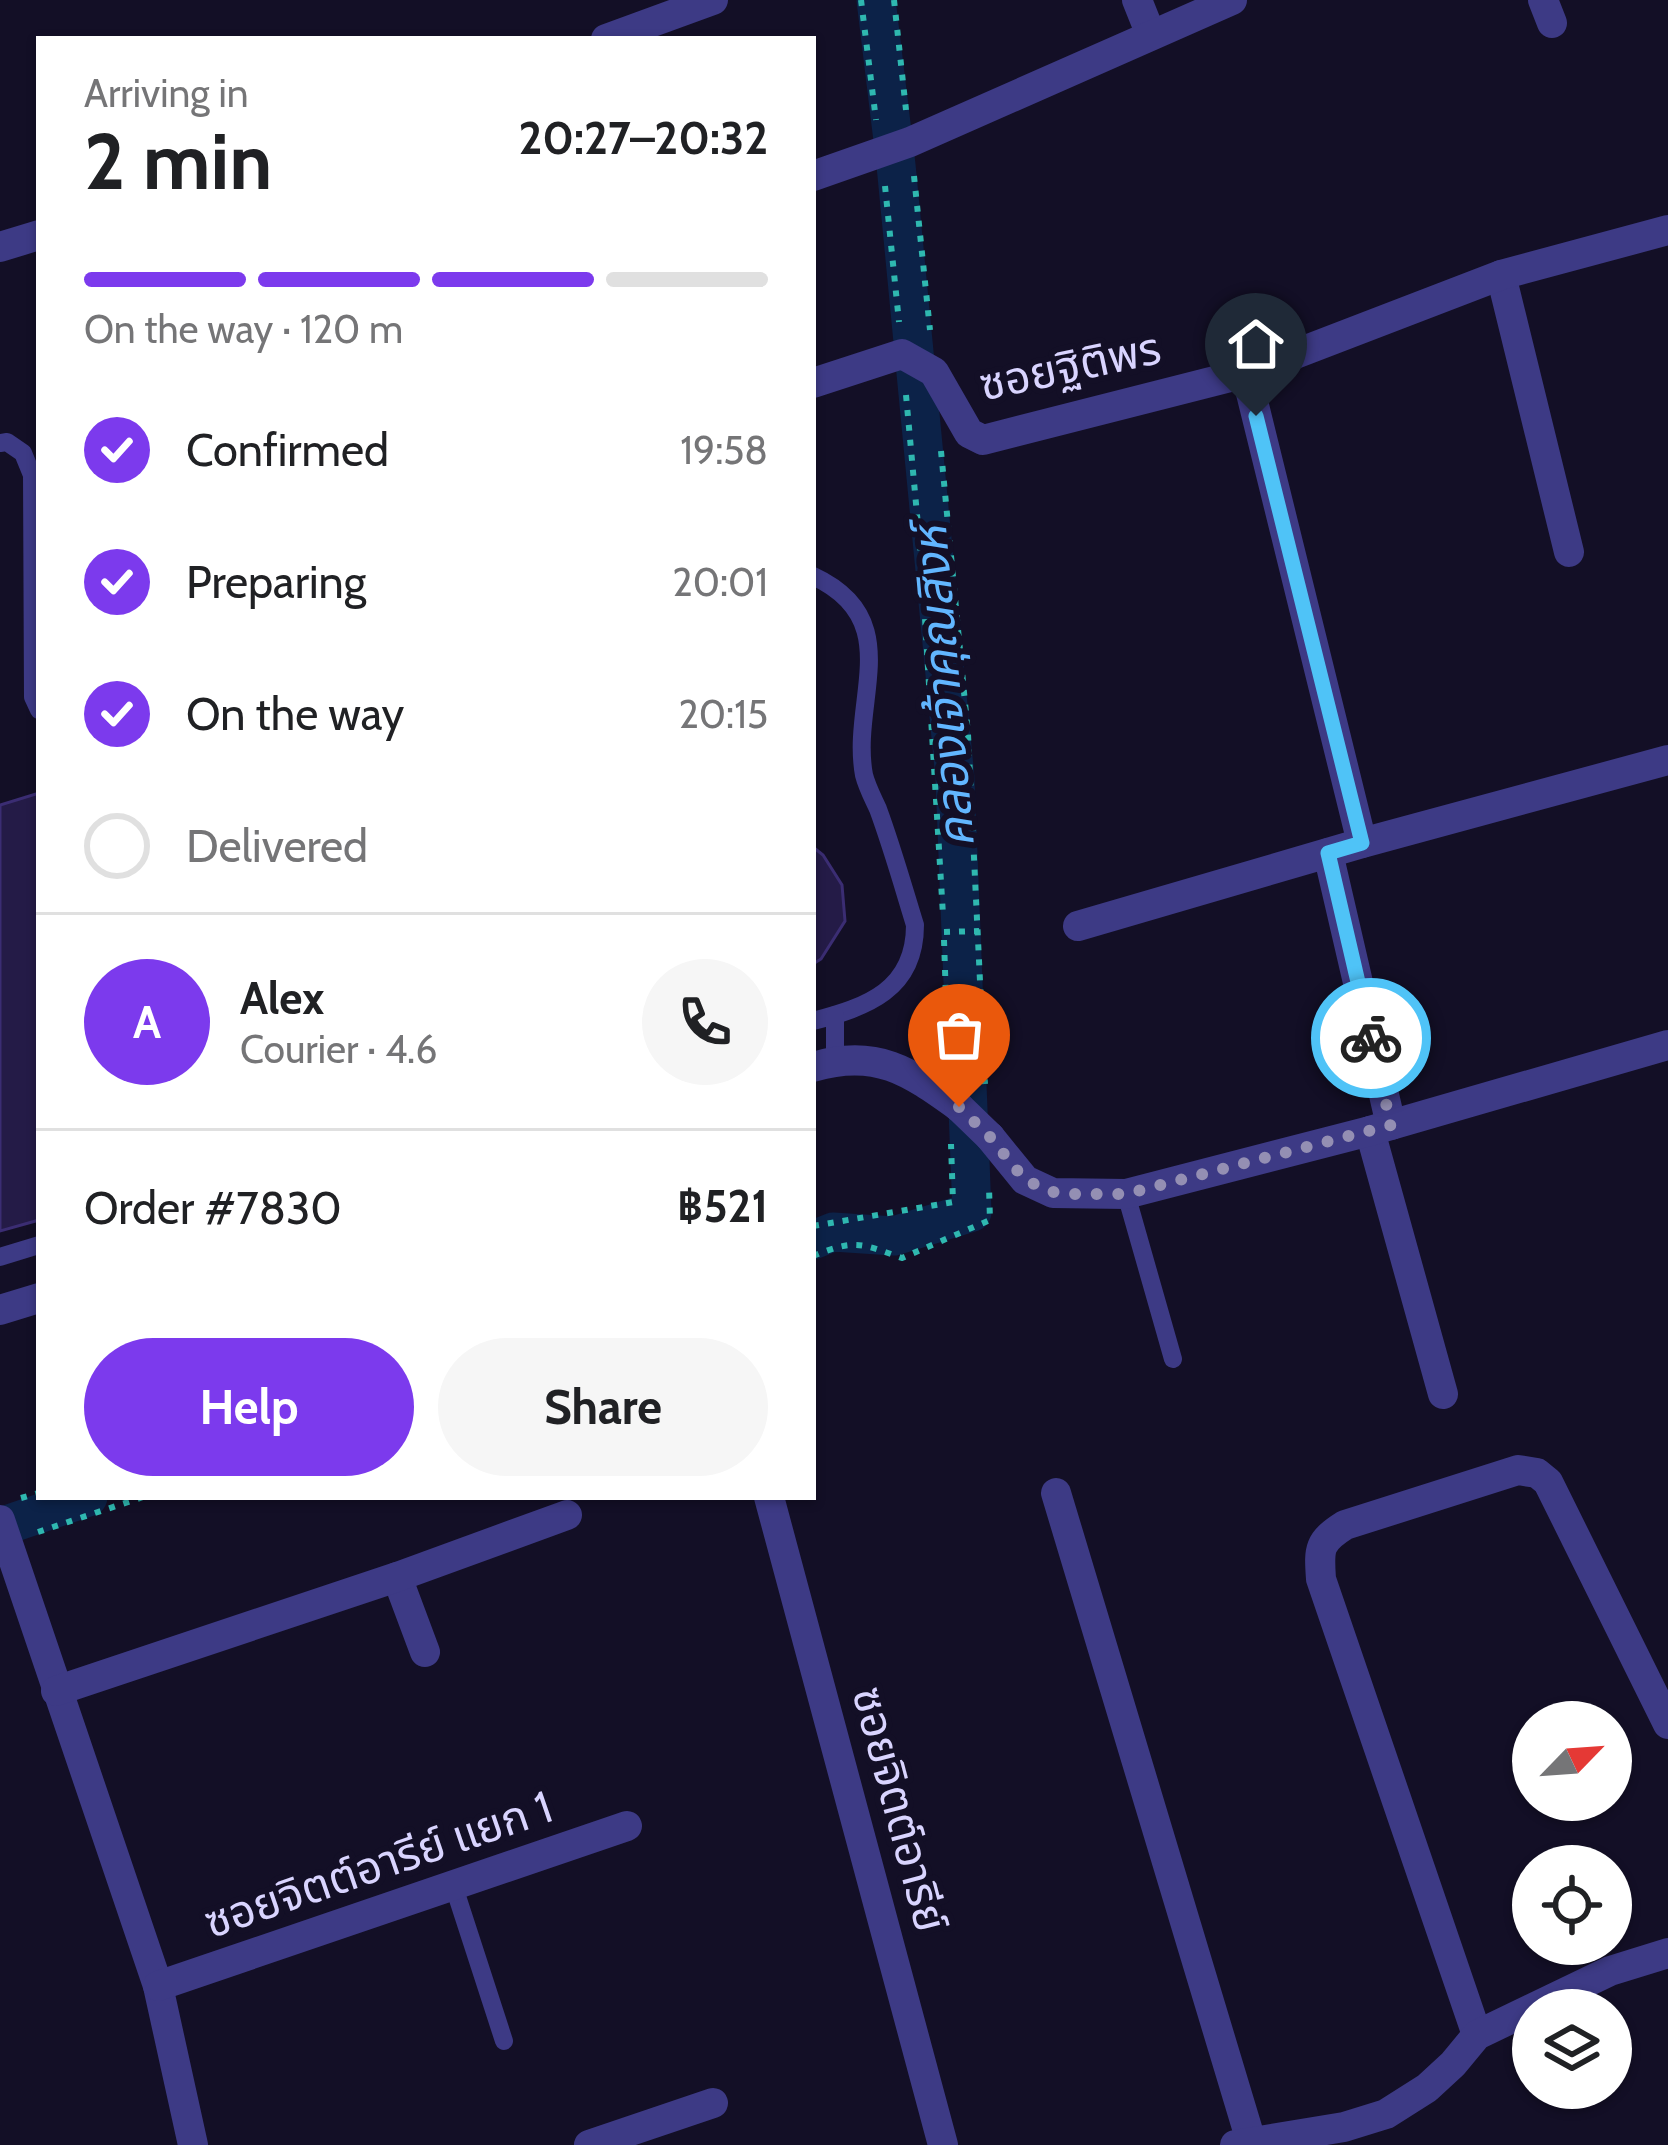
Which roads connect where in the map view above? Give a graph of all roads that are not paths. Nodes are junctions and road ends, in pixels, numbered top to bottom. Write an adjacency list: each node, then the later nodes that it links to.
1 (713, 0): 5 (street)
2 (1137, 0): 4 (street)
3 (1232, 0): 4 (street)
4 (1151, 35): 6 (street)
5 (614, 36)
6 (816, 175)
7 (1668, 230): 10 (street, ซอยฐิติพร)
8 (36, 236): 9 (street)
9 (0, 247)
10 (1501, 275): 11 (street, ซอยฐิติพร); 14 (street)
11 (1246, 373): 12 (street, ซอยฐิติพร); 18 (street)
12 (816, 382)
13 (0, 443): 16 (lane)
14 (1569, 552)
15 (816, 578): 21 (lane)
16 (36, 704)
17 (1668, 760): 18 (street)
18 (1362, 843): 19 (street)
19 (1328, 853): 20 (street); 25 (street)
20 (1078, 926)
21 (835, 1015): 22 (lane); 24 (lane)
22 (816, 1020)
23 (1668, 1046): 25 (street)
24 (824, 1064): 26 (street, bridge)
25 (1380, 1128): 26 (street); 32 (street)
26 (1126, 1194): 31 (lane)
27 (36, 1246): 28 (lane)
28 (0, 1257)
29 (36, 1299): 30 (street)
30 (0, 1310)
31 (1173, 1359)
32 (1443, 1394)
33 (1056, 1493): 48 (street)
34 (770, 1500): 51 (street, ซอยจิตต์อารีย์)
35 (568, 1515): 37 (street)
36 (3, 1530): 39 (street, ซอยจิตต์อารีย์ แยก 1)
37 (397, 1577): 38 (street); 39 (street)
38 (425, 1652)
39 (56, 1691): 44 (street, ซอยจิตต์อารีย์ แยก 1)
40 (1668, 1724): 45 (street)
41 (627, 1826): 42 (street, ซอยจิตต์อารีย์ แยก 1)
42 (454, 1887): 44 (street, ซอยจิตต์อารีย์ แยก 1); 46 (lane)
43 (1668, 1953): 45 (street)
44 (158, 1986): 49 (street, ซอยจิตต์อารีย์ แยก 1)
45 (1478, 2035): 48 (street)
46 (504, 2041)
47 (713, 2103): 50 (street)
48 (1243, 2143)
49 (193, 2145)
50 (589, 2145)
51 (943, 2145)

